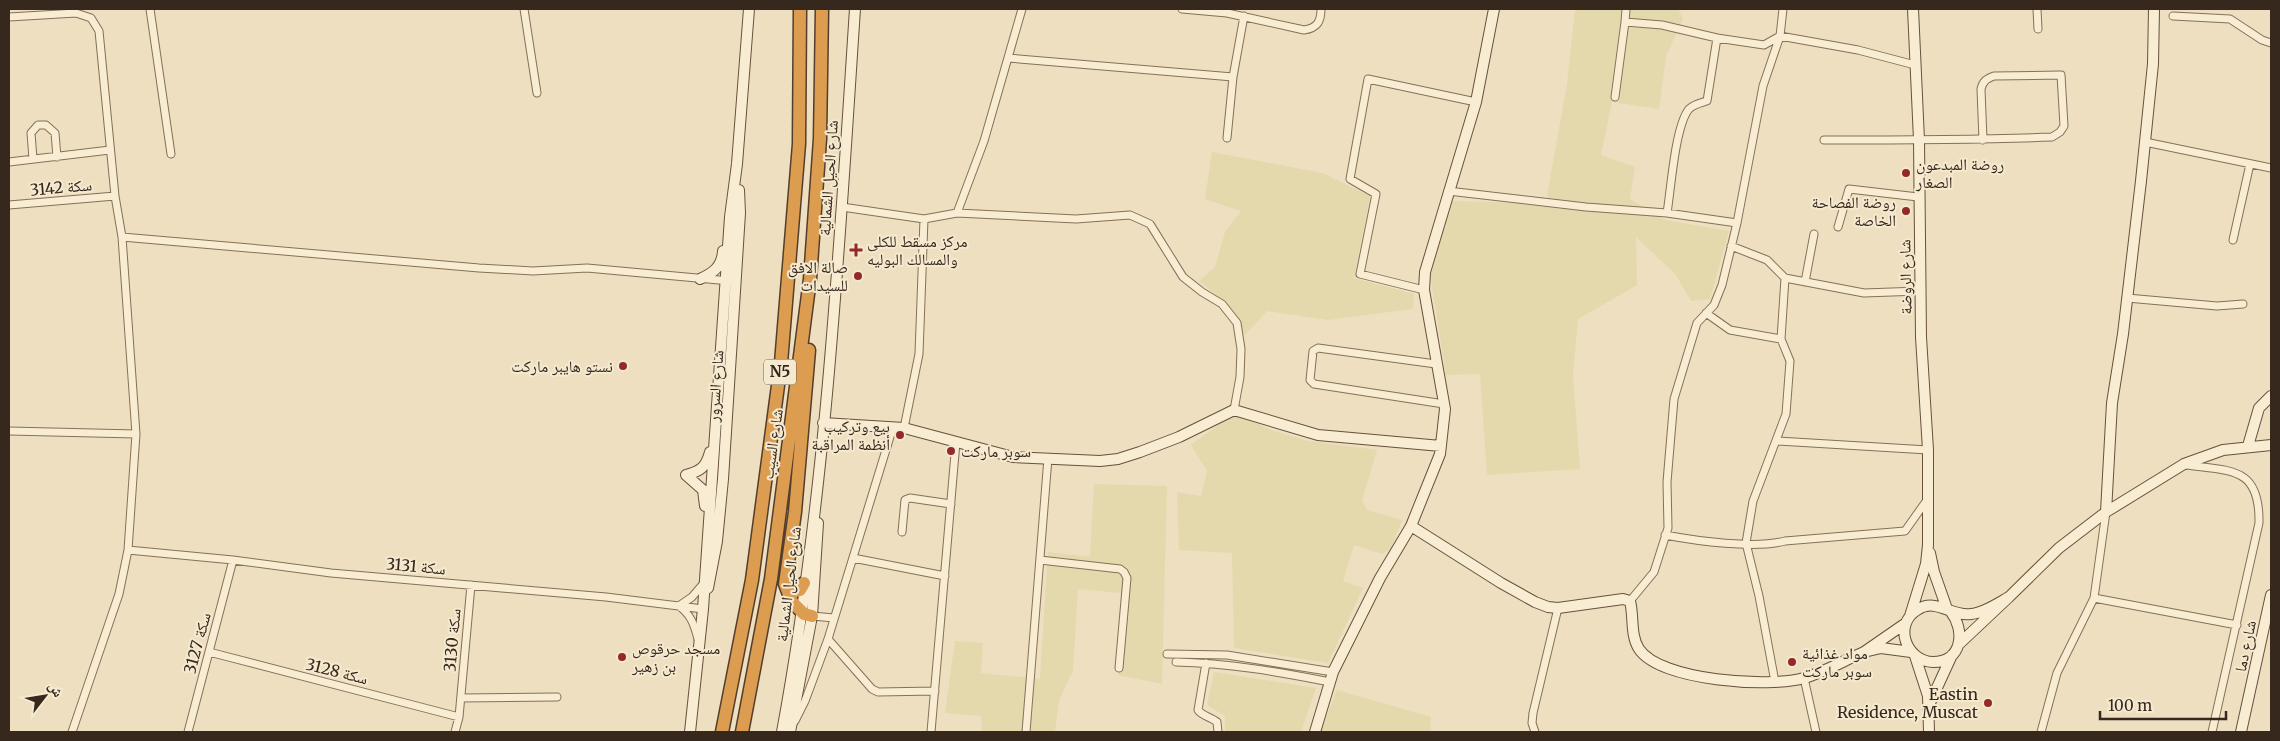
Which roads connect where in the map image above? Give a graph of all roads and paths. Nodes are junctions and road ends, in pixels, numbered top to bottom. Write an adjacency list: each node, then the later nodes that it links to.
1 (150, 9): 39 (street)
2 (524, 9): 29 (street)
3 (749, 9): 43 (street, شارع السرور)
4 (800, 9): 144 (highway, شارع السيب / N5)
5 (822, 9): 33 (highway, شارع السيب / N5)
6 (830, 9): 33 (highway)
7 (855, 9): 50 (street, شارع الحيل الشمالية)
8 (1022, 9): 26 (street)
9 (1182, 9): 17 (street)
10 (1321, 9): 18 (street)
11 (1494, 9): 31 (street)
12 (1626, 9): 21 (street)
13 (1783, 9): 23 (street)
14 (1913, 9): 27 (street, شارع الروضة)
15 (2038, 9): 22 (street)
16 (2154, 9): 37 (street)
17 (1208, 10): 18 (street)
18 (1244, 16): 28 (street)
19 (2173, 16): 25 (street)
20 (9, 17): 38 (street)
21 (1625, 22): 24 (street); 30 (street)
22 (2038, 29)
23 (1780, 36): 24 (street); 27 (street); 55 (street)
24 (1716, 38): 52 (street)
25 (2271, 43)
26 (1008, 58): 28 (street); 51 (street)
27 (1915, 65): 35 (street, شارع الروضة)
28 (1233, 76): 32 (street)
29 (537, 93)
30 (1615, 96)
31 (1476, 102): 46 (street); 66 (street)
32 (1227, 138)
33 (820, 139): 63 (highway, شارع السيب / N5)
34 (1824, 140): 35 (street)
35 (1919, 140): 36 (street); 48 (street, شارع الروضة)
36 (1983, 140): 36 (street)
37 (2145, 142): 44 (street); 68 (street)
38 (110, 150): 40 (street); 47 (street)
39 (171, 154)
40 (57, 156): 41 (street); 41 (street)
41 (34, 159): 42 (street)
42 (9, 162)
43 (737, 164): 53 (street, شارع السرور); 64 (street, شارع السرور)
44 (2250, 164): 45 (street); 59 (street)
45 (2271, 168)
46 (1448, 191): 52 (street); 66 (street)
47 (115, 196): 49 (street, سكة 3142); 58 (street)
48 (1918, 197): 56 (street); 67 (street, شارع الروضة)
49 (9, 205)
50 (842, 208): 54 (street); 77 (street, شارع الحيل الشمالية)
51 (957, 213): 54 (street); 76 (street)
52 (1667, 213): 55 (street)
53 (730, 216): 62 (street); 64 (street, شارع السرور)
54 (924, 219): 78 (street)
55 (1738, 223): 60 (street)
56 (1838, 227)
57 (1814, 234): 65 (street)
58 (122, 237): 62 (street); 80 (street)
59 (2233, 240)
60 (1732, 246): 61 (street); 70 (street)
61 (1785, 278): 65 (street); 71 (street)
62 (700, 279): 64 (street)
63 (810, 279): 108 (highway); 145 (highway, شارع السيب / N5)
64 (731, 281): 72 (street, شارع السرور); 115 (street, شارع السرور)
65 (1805, 282): 67 (street)
66 (1424, 290): 73 (street)
67 (1920, 291): 87 (street, شارع الروضة)
68 (2127, 298): 69 (street); 93 (street)
69 (2243, 304)
70 (1706, 313): 71 (street); 97 (street)
71 (1781, 339): 82 (street)
72 (722, 344): 94 (street, شارع السرور); 94 (street)
73 (1436, 364): 75 (street); 75 (street)
74 (2271, 396): 86 (street)
75 (1444, 404): 85 (street)
76 (1234, 410): 85 (street); 89 (street)
77 (823, 423): 78 (street); 81 (street, شارع الحيل الشمالية)
78 (898, 428): 83 (street); 101 (street)
79 (9, 431): 80 (street)
80 (136, 434): 100 (street)
81 (821, 440): 106 (street, شارع الحيل الشمالية); 117 (street, شارع الحيل الشمالية)
82 (1777, 441): 87 (street); 98 (street)
83 (956, 442): 89 (street); 92 (street)
84 (2271, 445): 86 (street)
85 (1441, 446): 95 (street)
86 (2248, 446): 88 (street); 90 (street)
87 (1928, 450): 91 (street, شارع الروضة)
88 (2271, 452)
89 (1048, 458): 103 (street)
90 (2184, 464): 93 (street); 120 (street)
91 (1928, 499): 98 (street); 99 (street, شارع الروضة)
92 (951, 504): 96 (street); 104 (street)
93 (2106, 512): 110 (street); 111 (street)
94 (708, 523): 105 (street, شارع السرور)
95 (1411, 526): 114 (street); 131 (street)
96 (902, 532)
97 (1665, 535): 98 (street); 112 (street)
98 (1746, 543): 133 (street)
99 (1928, 545): 116 (street, شارع الروضة); 119 (street, شارع الروضة)
100 (128, 550): 102 (street, سكة 3131); 140 (street)
101 (853, 558): 104 (street); 118 (street)
102 (233, 560): 107 (street, سكة 3131); 124 (street, سكة 3127)
103 (1040, 560): 130 (street); 147 (street)
104 (945, 576): 134 (street)
105 (704, 583): 113 (street); 115 (street, شارع السرور)
106 (804, 583): 108 (highway); 117 (street, شارع الحيل الشمالية)
107 (471, 584): 113 (street, سكة 3131); 136 (street, سكة 3130)
108 (785, 584): 117 (highway)
109 (2271, 595): 155 (street, شارع دما)
110 (2010, 597): 116 (street); 123 (street)
111 (2094, 598): 120 (street); 153 (street)
112 (1630, 600): 114 (street); 133 (street)
113 (679, 606): 115 (street, سكة 3131); 122 (street)
114 (1558, 608): 150 (street)
115 (703, 609): 122 (street, شارع السرور)
116 (1949, 610): 119 (street); 123 (street)
117 (806, 614): 118 (street); 139 (street, شارع الحيل الشمالية); 139 (street, شارع الحيل الشمالية)
118 (834, 618): 121 (street)
119 (1908, 620): 125 (street); 127 (street)
120 (2237, 625): 154 (street)
121 (828, 639): 134 (street); 139 (street)
122 (699, 644): 143 (street, شارع السرور)
123 (1956, 649): 127 (street); 137 (street)
124 (209, 652): 138 (street, سكة 3128); 141 (street, سكة 3127)
125 (1864, 652): 127 (street); 132 (street)
126 (1167, 654): 131 (street)
127 (1913, 654): 137 (street)
128 (1176, 662): 129 (street)
129 (1206, 663): 131 (street); 148 (street)
130 (1119, 668)
131 (1332, 677): 149 (street)
132 (1804, 678): 133 (street); 151 (street)
133 (1775, 682)
134 (935, 691): 146 (street)
135 (556, 697): 136 (street)
136 (461, 698): 138 (street, سكة 3130)
137 (1929, 706): 152 (street)
138 (459, 717): 142 (street, سكة 3130)
139 (788, 731)
140 (72, 732)
141 (188, 732)
142 (455, 732)
143 (690, 732)
144 (722, 732)
145 (742, 732)
146 (931, 732)
147 (1026, 732)
148 (1218, 732)
149 (1315, 732)
150 (1535, 732)
151 (1816, 732)
152 (1929, 732)
153 (2041, 732)
154 (2212, 732)
155 (2241, 732)

